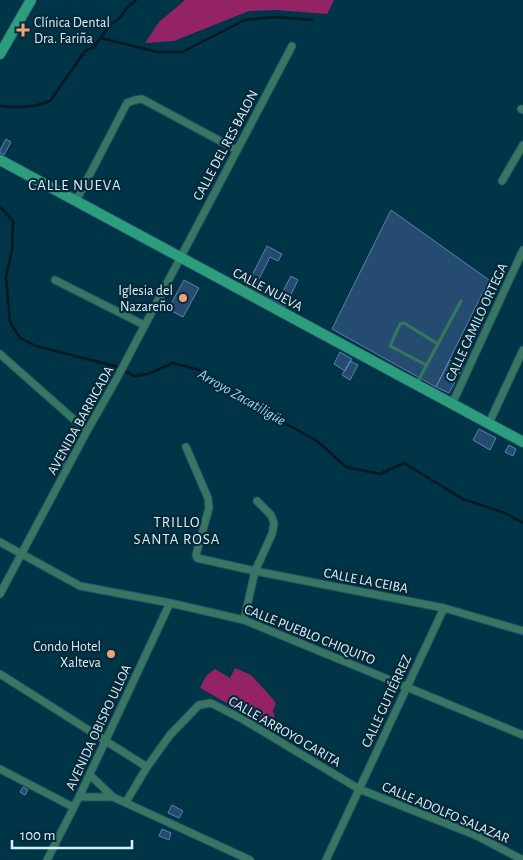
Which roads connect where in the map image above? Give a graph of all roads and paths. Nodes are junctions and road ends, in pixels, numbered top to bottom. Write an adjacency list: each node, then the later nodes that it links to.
1 (31, 0): 3 (street)
2 (292, 46): 5 (street, CALLE DEL RES BALON)
3 (0, 54)
4 (523, 145): 7 (street)
5 (237, 150): 8 (street); 10 (street, CALLE DEL RES BALON)
6 (0, 160): 8 (street, CALLE NUEVA)
7 (502, 181)
8 (76, 201): 10 (street, CALLE NUEVA)
9 (523, 250): 19 (street, CALLE CAMILO ORTEGA)
10 (180, 257): 13 (street, AVENIDA BARRICADA); 18 (street, CALLE NUEVA)
11 (55, 280): 13 (street)
12 (460, 301): 14 (lane)
13 (144, 325): 21 (street, AVENIDA BARRICADA)
14 (438, 344): 17 (lane); 17 (lane)
15 (523, 350): 20 (street)
16 (0, 354): 21 (street)
17 (426, 365): 18 (lane)
18 (416, 384): 19 (street, CALLE NUEVA)
19 (452, 404): 20 (street, CALLE NUEVA)
20 (489, 423): 22 (street, CALLE NUEVA)
21 (87, 431): 26 (street, AVENIDA BARRICADA)
22 (523, 442)
23 (186, 447): 27 (street, CALLE LA CEIBA)
24 (256, 501): 27 (street)
25 (0, 542): 26 (street, CALLE PUEBLO CHIQUITO)
26 (22, 554): 28 (street, AVENIDA BARRICADA); 29 (street, CALLE PUEBLO CHIQUITO)
27 (255, 572): 30 (street, CALLE LA CEIBA); 31 (street)
28 (0, 594)
29 (170, 603): 31 (street, CALLE PUEBLO CHIQUITO); 36 (street, AVENIDA OBISPO ULLOA)
30 (444, 608): 32 (street, CALLE LA CEIBA); 34 (street, CALLE GUTIÉRREZ)
31 (244, 620): 34 (street, CALLE PUEBLO CHIQUITO)
32 (523, 630)
33 (0, 674): 36 (street)
34 (407, 687): 35 (street, CALLE PUEBLO CHIQUITO); 40 (street, CALLE GUTIÉRREZ)
35 (523, 735)
36 (106, 741): 37 (street); 39 (street, AVENIDA OBISPO ULLOA)
37 (146, 767): 40 (street, CALLE ARROYO CARITA); 43 (street, CALLE ARROYO CARITA)
38 (0, 769): 44 (street)
39 (90, 775): 41 (street, AVENIDA OBISPO ULLOA); 42 (street)
40 (359, 789): 47 (street, CALLE GUTIÉRREZ); 48 (street, CALLE ADOLFO SALAZAR)
41 (79, 797): 42 (street); 44 (street, AVENIDA OBISPO ULLOA)
42 (113, 797): 43 (street)
43 (126, 802): 46 (street)
44 (73, 807): 45 (street, AVENIDA OBISPO ULLOA)
45 (47, 860)
46 (250, 860)
47 (326, 860)
48 (523, 860)

